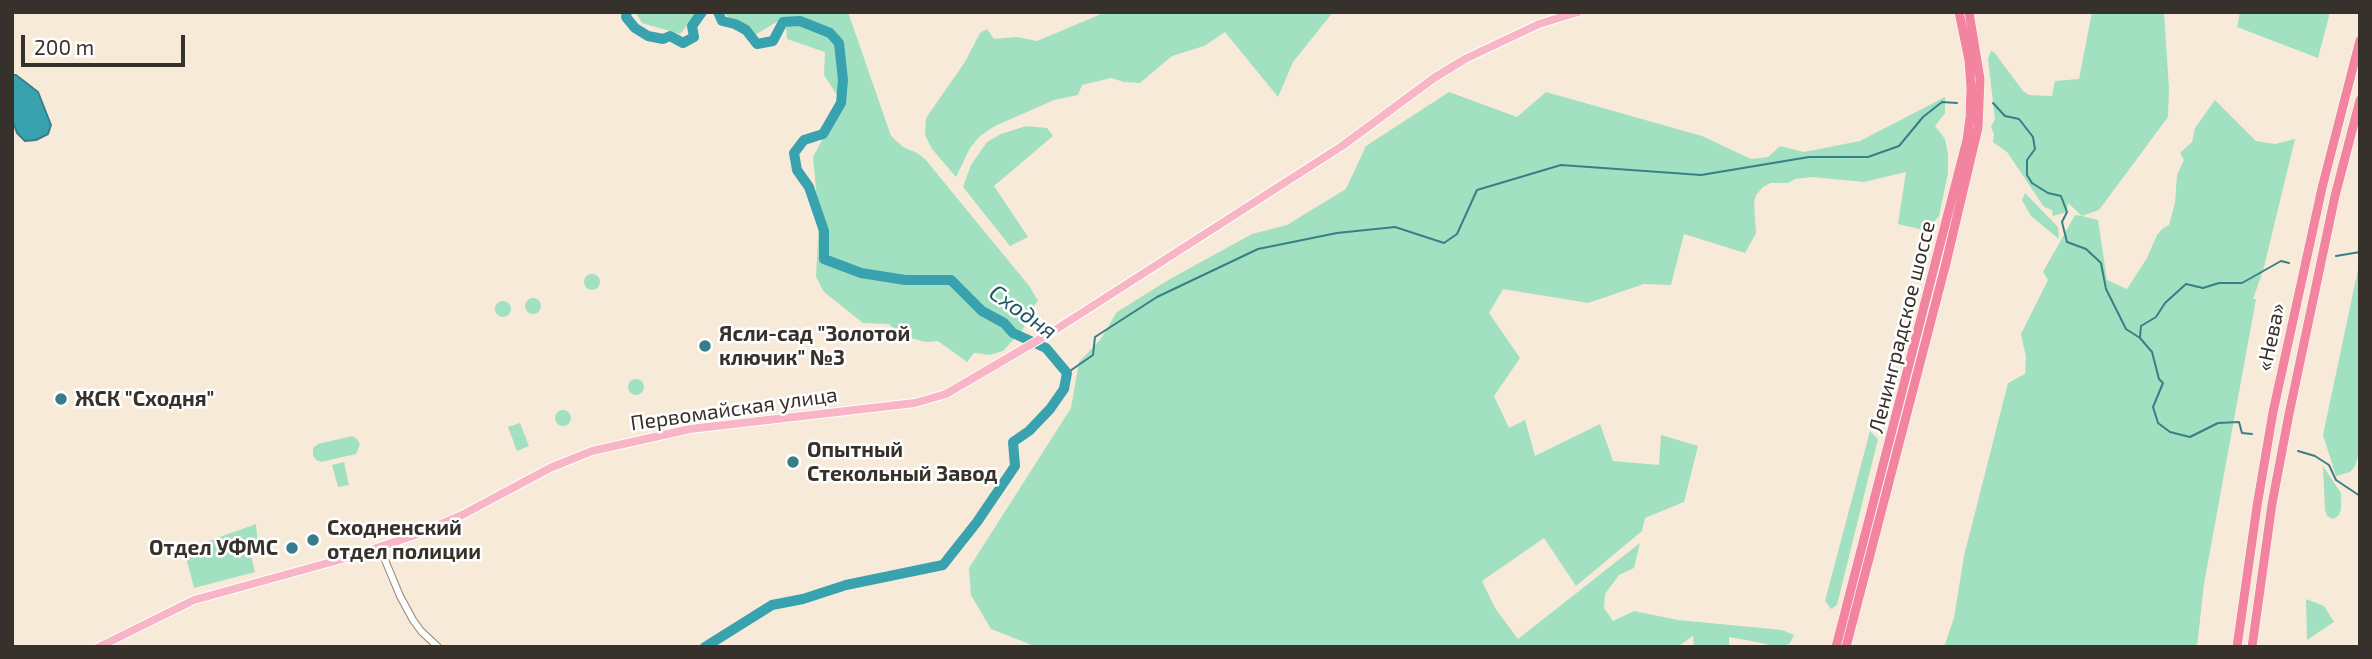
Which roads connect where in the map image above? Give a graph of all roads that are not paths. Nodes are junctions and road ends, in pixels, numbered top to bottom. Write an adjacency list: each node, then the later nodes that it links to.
1 (1578, 12): 6 (main road, Первомайская улица)
2 (1959, 12): 9 (highway, Ленинградское шоссе)
3 (1969, 12): 10 (highway, Ленинградское шоссе)
4 (2360, 40): 11 (highway, «Нева»)
5 (2360, 100): 12 (highway, «Нева»)
6 (380, 548): 7 (main road, Первомайская улица); 8 (street)
7 (99, 647)
8 (438, 647)
9 (1836, 647)
10 (1846, 647)
11 (2237, 647)
12 (2252, 647)

